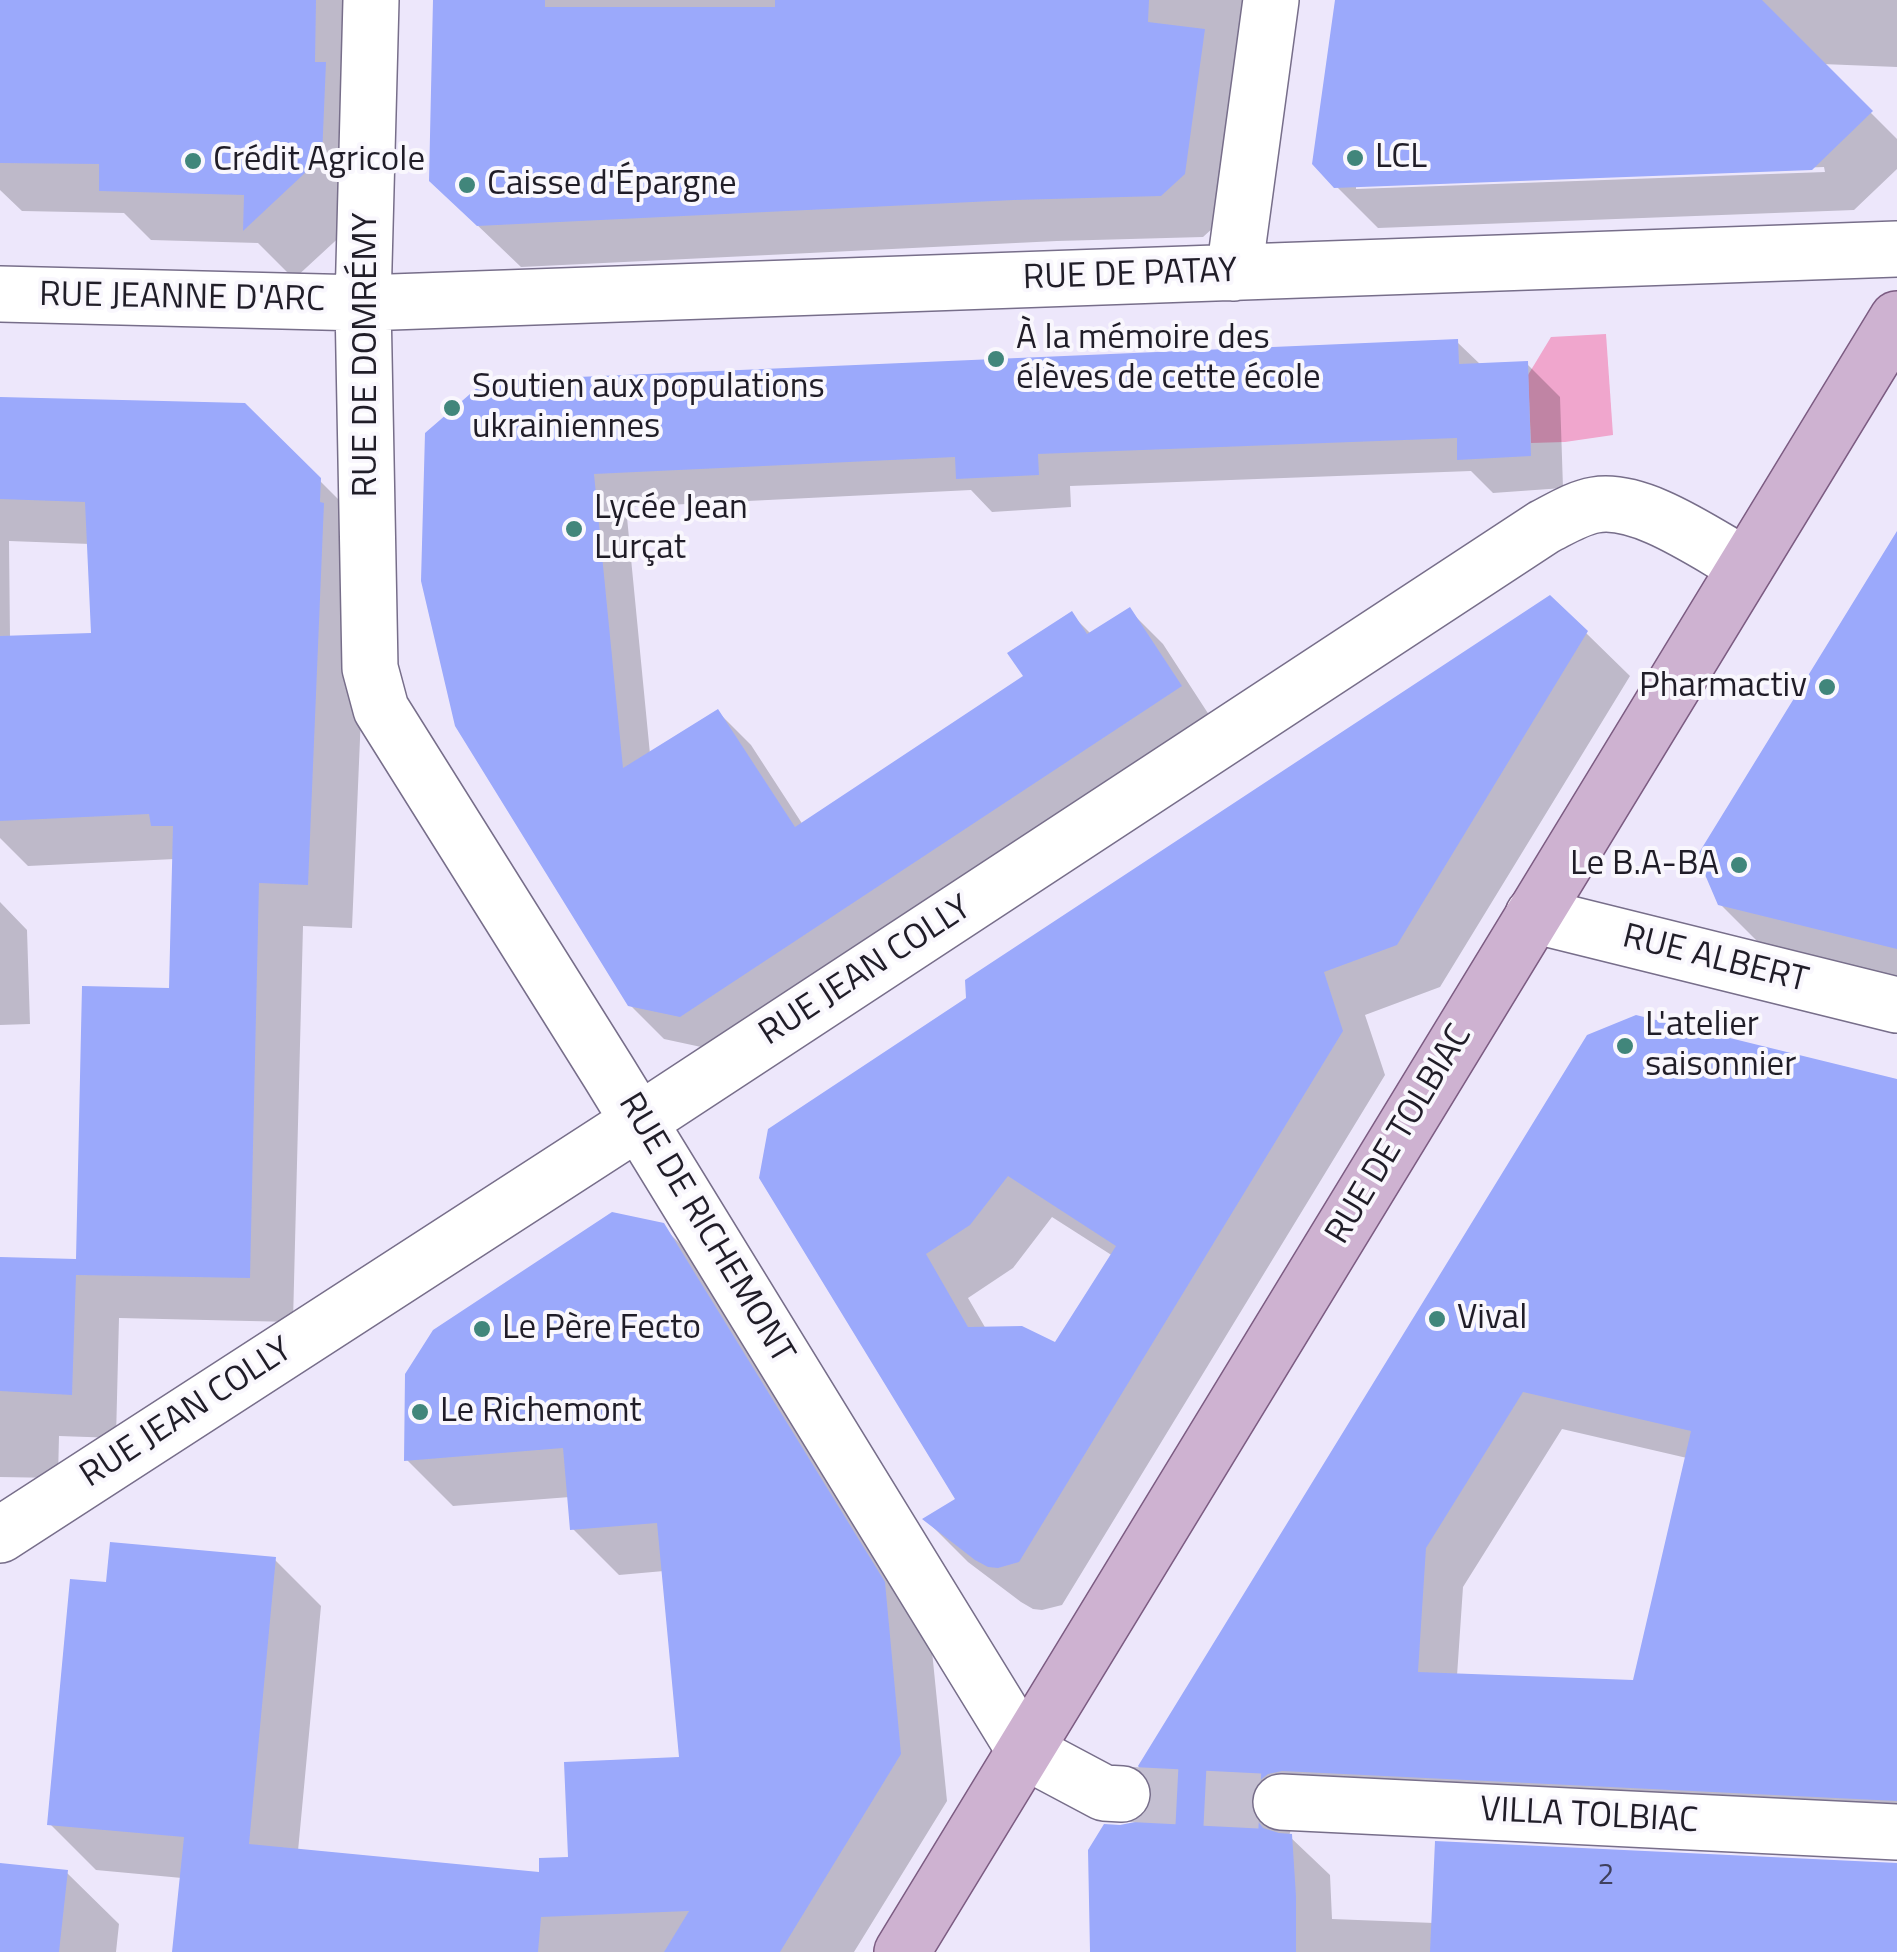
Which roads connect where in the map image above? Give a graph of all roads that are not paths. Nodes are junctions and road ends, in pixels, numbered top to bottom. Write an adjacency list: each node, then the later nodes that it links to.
1 (371, 0): 6 (street, RUE DE DOMRÉMY)
2 (1271, 0): 4 (street)
3 (1897, 249): 4 (street, RUE DE PATAY)
4 (1234, 273): 6 (street, RUE DE PATAY)
5 (0, 294): 6 (street, RUE JEANNE D'ARC)
6 (363, 303): 9 (street, RUE DE DOMRÉMY)
7 (1897, 319): 8 (main road, RUE DE TOLBIAC)
8 (1746, 566): 10 (main road, RUE DE TOLBIAC); 12 (street, RUE JEAN COLLY)
9 (381, 709): 12 (street, RUE DE RICHEMONT)
10 (1533, 915): 11 (street, RUE ALBERT); 14 (main road, RUE DE TOLBIAC)
11 (1897, 1005)
12 (638, 1122): 13 (street, RUE JEAN COLLY); 14 (street, RUE DE RICHEMONT)
13 (0, 1535)
14 (1025, 1751): 15 (street); 18 (main road, RUE DE TOLBIAC)
15 (1122, 1794)
16 (1281, 1802): 17 (street, VILLA TOLBIAC)
17 (1897, 1832)
18 (902, 1952)

